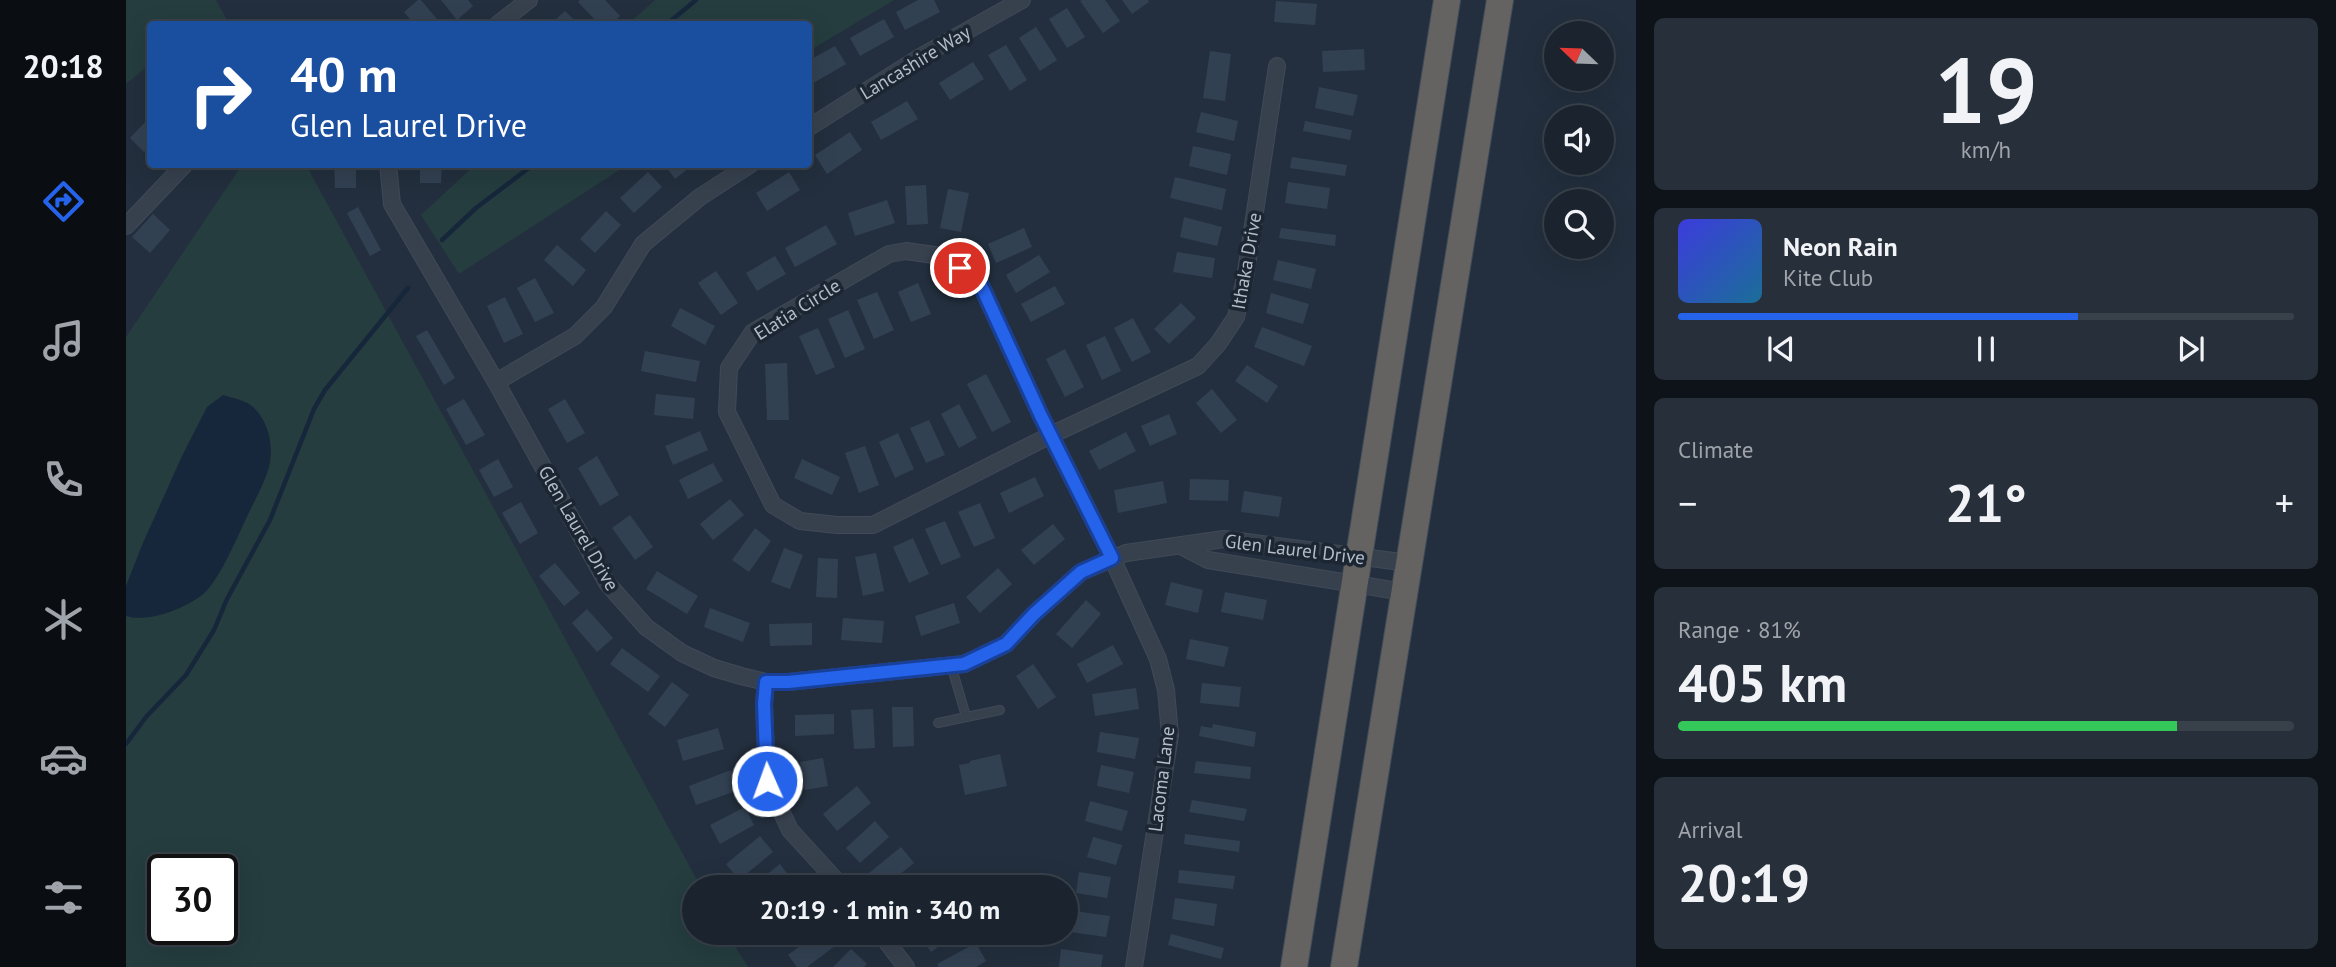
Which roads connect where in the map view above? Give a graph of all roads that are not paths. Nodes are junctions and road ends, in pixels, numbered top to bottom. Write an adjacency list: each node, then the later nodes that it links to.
1 (529, 0): 5 (street)
2 (1022, 0): 7 (street, Lancashire Way)
3 (1447, 0): 16 (highway)
4 (1500, 0): 17 (highway)
5 (502, 21)
6 (1277, 66): 13 (street, Ithaka Drive)
7 (812, 125)
8 (181, 168): 11 (street)
9 (388, 168): 12 (street, Glen Laurel Drive)
10 (745, 168): 12 (street)
11 (126, 226)
12 (496, 382): 21 (street, Glen Laurel Drive)
13 (1051, 435): 13 (street, Elatia Circle); 15 (street, Elatia Circle)
14 (1181, 546): 15 (street, Glen Laurel Drive); 16 (street, Glen Laurel Drive); 18 (street, Glen Laurel Drive)
15 (1112, 558): 20 (street, Glen Laurel Drive); 28 (street, Lacoma Lane)
16 (1359, 558): 17 (street, Glen Laurel Drive); 18 (highway)
17 (1409, 563): 19 (highway)
18 (1355, 585): 19 (street, Glen Laurel Drive); 29 (highway)
19 (1404, 592): 30 (highway)
20 (951, 665): 21 (street, Glen Laurel Drive); 23 (lane)
21 (766, 682): 25 (street)
22 (1000, 710): 23 (lane)
23 (965, 716): 24 (lane)
24 (938, 723)
25 (831, 875)
26 (889, 945): 27 (street)
27 (906, 967)
28 (1134, 967)
29 (1294, 967)
30 (1343, 967)

